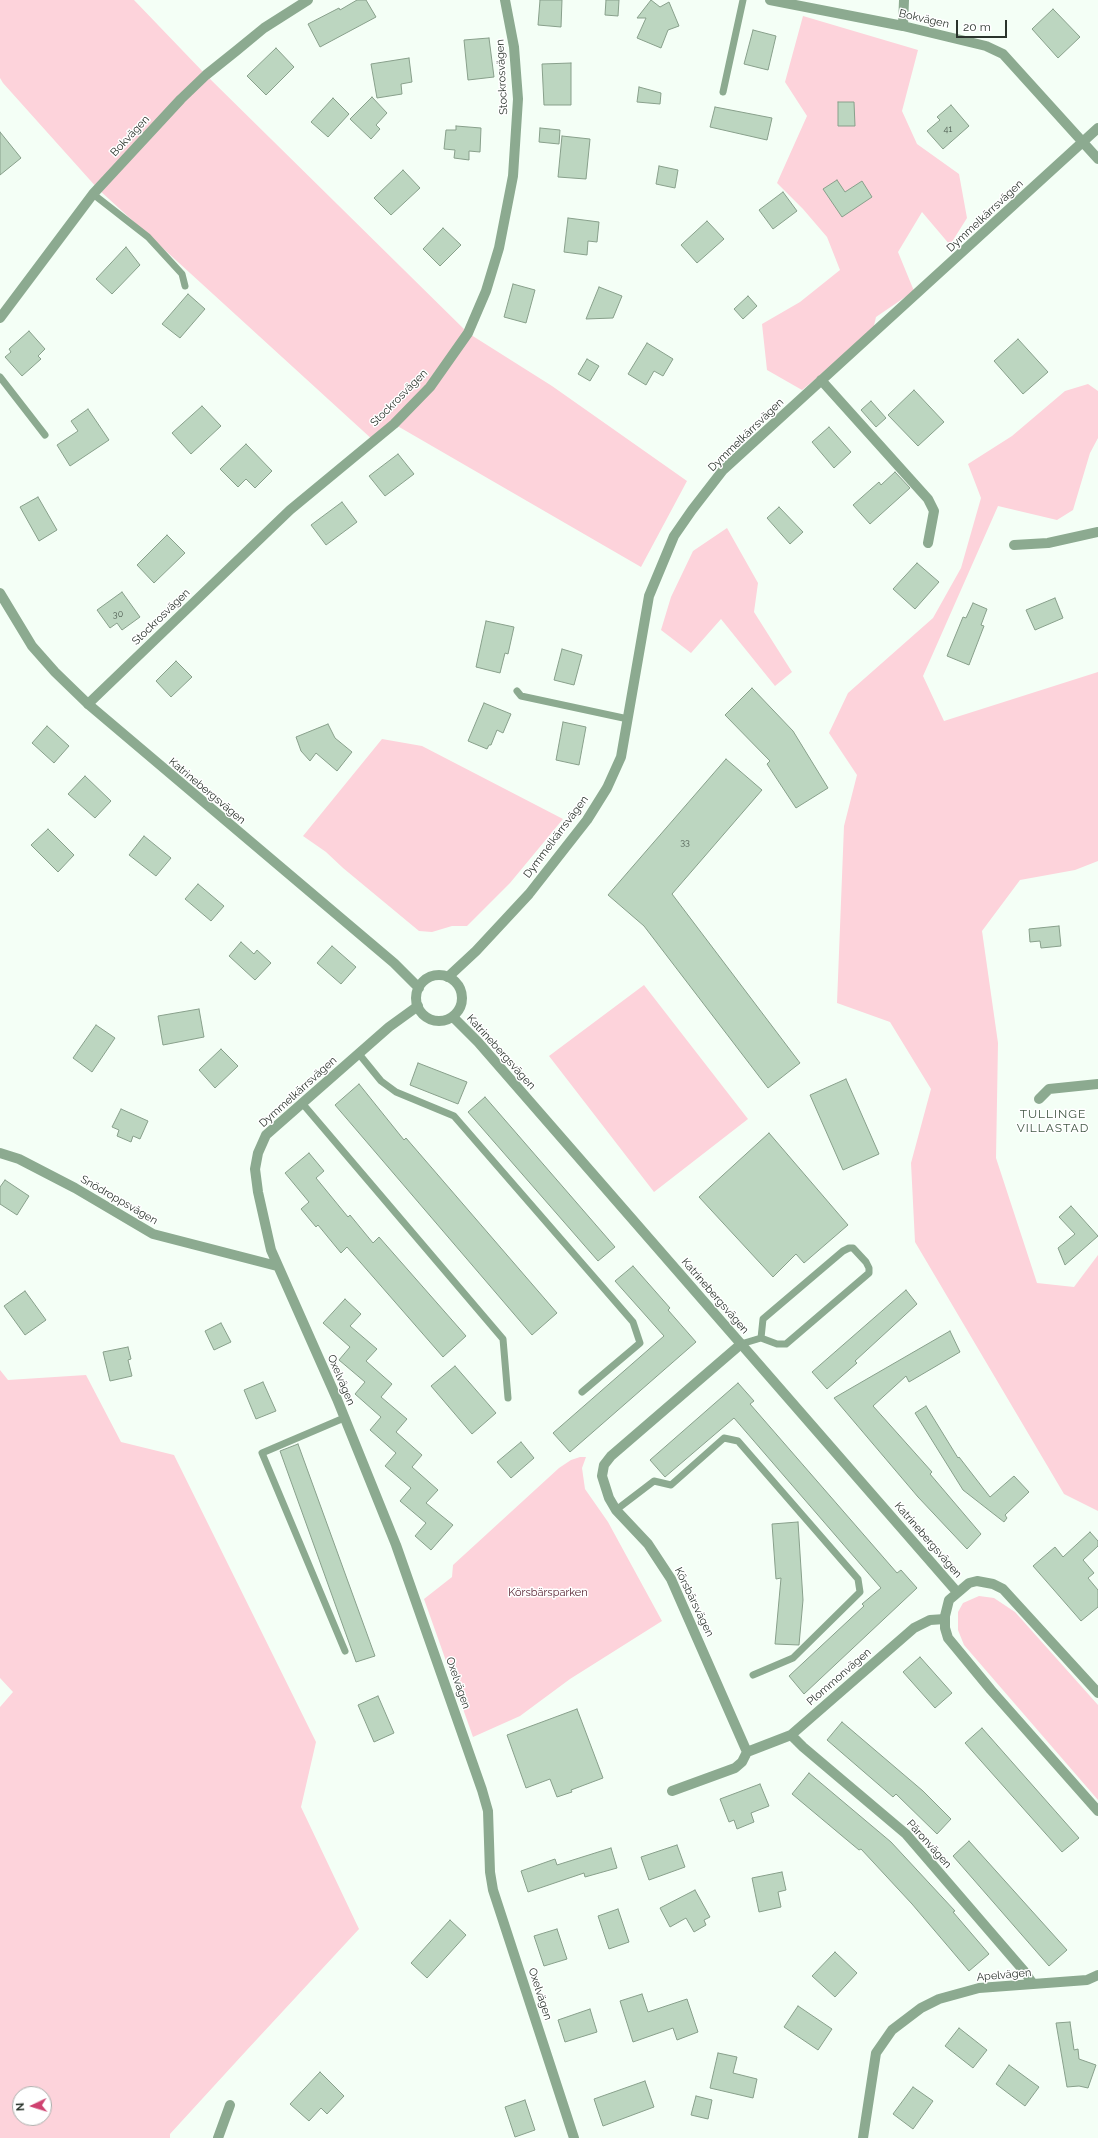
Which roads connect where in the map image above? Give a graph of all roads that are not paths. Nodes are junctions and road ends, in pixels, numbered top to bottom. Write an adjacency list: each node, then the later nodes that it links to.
1 (308, 0): 11 (street, Bokvägen)
2 (505, 0): 22 (street, Stockrosvägen)
3 (742, 0): 7 (lane)
4 (770, 0): 6 (street, Bokvägen)
5 (904, 0): 6 (street)
6 (903, 26): 9 (street, Bokvägen)
7 (722, 92)
8 (1098, 128): 9 (street, Dymmelkärrsvägen)
9 (1083, 142): 10 (street, Bokvägen); 15 (street, Dymmelkärrsvägen)
10 (1098, 159)
11 (93, 194): 12 (lane); 13 (street, Bokvägen)
12 (185, 286)
13 (0, 318)
14 (0, 376): 16 (lane)
15 (821, 380): 18 (street); 23 (street, Dymmelkärrsvägen)
16 (45, 435)
17 (1098, 532): 19 (street)
18 (928, 543)
19 (1014, 545)
20 (0, 593): 22 (street, Katrinebergsvägen)
21 (517, 691): 23 (lane)
22 (88, 704): 25 (street, Katrinebergsvägen)
23 (628, 719): 24 (street, Dymmelkärrsvägen)
24 (448, 977): 25 (street); 27 (street)
25 (419, 988): 26 (street)
26 (418, 1006): 27 (street); 28 (street, Dymmelkärrsvägen)
27 (453, 1017): 36 (street, Katrinebergsvägen)
28 (359, 1054): 31 (street, Dymmelkärrsvägen); 37 (lane)
29 (1098, 1084): 30 (street)
30 (1039, 1099)
31 (302, 1103): 33 (street, Dymmelkärrsvägen); 38 (lane)
32 (0, 1153): 34 (street, Snödroppsvägen)
33 (271, 1250): 34 (street, Oxelvägen)
34 (277, 1266): 39 (street, Oxelvägen)
35 (761, 1338): 35 (lane); 36 (lane)
36 (741, 1344): 40 (street, Körsbärsvägen); 41 (street, Katrinebergsvägen)
37 (582, 1392)
38 (508, 1398)
39 (344, 1418): 43 (lane); 54 (street, Oxelvägen)
40 (616, 1510): 44 (lane); 47 (street, Körsbärsvägen)
41 (957, 1592): 42 (street, Katrinebergsvägen); 45 (street, Katrinebergsvägen)
42 (945, 1619): 46 (street, Plommonvägen); 49 (street, Katrinebergsvägen)
43 (345, 1651)
44 (753, 1675)
45 (1098, 1693)
46 (792, 1735): 47 (street, Plommonvägen); 51 (street, Päronvägen)
47 (747, 1752): 48 (street)
48 (672, 1791)
49 (1098, 1810)
50 (1098, 1975): 51 (street, Apelvägen)
51 (1033, 1984): 55 (street, Apelvägen)
52 (230, 2105): 53 (street)
53 (218, 2138)
54 (574, 2138)
55 (863, 2138)

